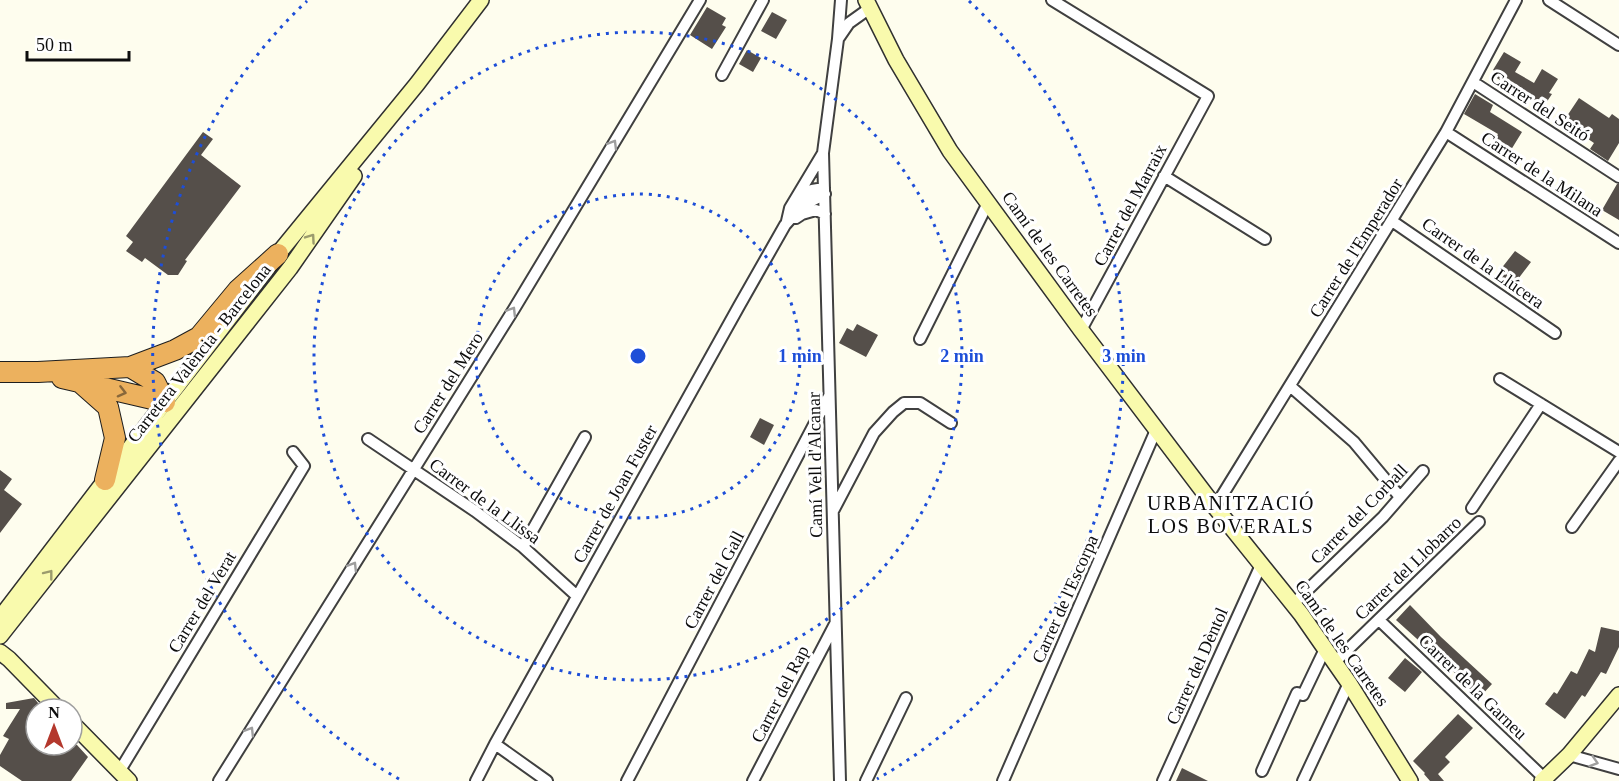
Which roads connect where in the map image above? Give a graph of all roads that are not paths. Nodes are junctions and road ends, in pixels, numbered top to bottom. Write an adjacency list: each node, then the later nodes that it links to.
1 (482, 0): 27 (main road, Carretera València - Barcelona)
2 (700, 0): 47 (street, Carrer del Mero, one-way to 2)
3 (764, 0): 13 (street)
4 (1052, 0): 17 (street, Carrer del Marraix)
5 (1516, 0): 14 (street, Carrer de l'Emperador)
6 (1549, 0): 12 (street)
7 (843, 2): 11 (street, Camí Vell d'Alcanar)
8 (868, 4): 9 (street); 10 (main road, Camí de les Carretes)
9 (854, 19): 10 (street); 11 (street)
10 (877, 23): 21 (main road, Camí de les Carretes)
11 (838, 39): 16 (street, Camí Vell d'Alcanar)
12 (1619, 45)
13 (722, 75)
14 (1473, 82): 15 (street, Carrer de l'Emperador); 18 (street, Carrer del Seitó)
15 (1446, 132): 23 (street, Carrer de l'Emperador); 26 (street, Carrer de la Milana)
16 (824, 153): 19 (street, Camí Vell d'Alcanar); 20 (street, Carrer de Joan Fuster)
17 (1164, 176): 25 (street); 28 (street, Carrer del Marraix)
18 (1619, 177)
19 (825, 191): 20 (street); 22 (street, Camí Vell d'Alcanar); 24 (street, Carrer de Joan Fuster)
20 (797, 198): 24 (street, Carrer de Joan Fuster)
21 (988, 203): 28 (main road, Camí de les Carretes); 30 (street)
22 (825, 214): 24 (street); 37 (street, Camí Vell d'Alcanar)
23 (1392, 220): 29 (street, Carrer de la Llúcera); 36 (street, Carrer de l'Emperador)
24 (785, 225): 59 (street, Carrer de Joan Fuster)
25 (1265, 239)
26 (1619, 243)
27 (284, 261): 31 (highway); 38 (main road, Carretera València - Barcelona); 56 (main road, Carretera València - Barcelona)
28 (1081, 330): 41 (main road, Camí de les Carretes)
29 (1555, 333)
30 (920, 339)
31 (130, 367): 33 (highway); 38 (highway)
32 (1, 371): 33 (highway)
33 (38, 372): 35 (highway)
34 (1500, 379): 39 (street)
35 (80, 382): 38 (highway, one-way to 38); 49 (highway)
36 (1290, 386): 50 (street); 51 (street, Carrer de l'Emperador)
37 (830, 394): 53 (street, Camí Vell d'Alcanar); 82 (street, Carrer del Gall)
38 (165, 402): 49 (main road, Carretera València - Barcelona); 56 (main road)
39 (1541, 404): 45 (street); 52 (street)
40 (951, 423): 53 (street)
41 (1156, 430): 51 (main road, Camí de les Carretes); 86 (street, Carrer de l'Escorpa)
42 (585, 437): 57 (street)
43 (368, 439): 47 (street, Carrer de la Llissa)
44 (293, 452): 77 (street, Carrer del Verat)
45 (1619, 452)
46 (1619, 461): 55 (street)
47 (414, 469): 57 (street, Carrer de la Llissa); 79 (street, Carrer del Mero, one-way to 47)
48 (1423, 471): 50 (street, Carrer del Corball)
49 (105, 480): 61 (main road, Carretera València - Barcelona)
50 (1400, 497): 60 (street, Carrer del Corball)
51 (1215, 507): 58 (main road, Camí de les Carretes)
52 (1472, 508)
53 (833, 512): 63 (street, Camí Vell d'Alcanar)
54 (1479, 522): 62 (street, Carrer del Llobarro)
55 (1572, 527)
56 (76, 540): 64 (main road, Carretera València - Barcelona, one-way to 56)
57 (523, 547): 59 (street, Carrer de la Llissa)
58 (1261, 565): 60 (main road, Camí de les Carretes); 87 (street, Carrer del Dèntol)
59 (577, 596): 73 (street, Carrer de Joan Fuster)
60 (1293, 604): 65 (main road, Camí de les Carretes)
61 (0, 618)
62 (1378, 620): 67 (street, Carrer del Llobarro); 78 (street, Carrer de la Garneu)
63 (836, 622): 83 (street, Carrer del Rap); 84 (street, Camí Vell d'Alcanar)
64 (0, 636)
65 (1325, 649): 67 (main road, Camí de les Carretes); 76 (street)
66 (0, 652): 70 (main road)
67 (1335, 662): 68 (main road, Camí de les Carretes)
68 (1349, 683): 88 (street); 89 (main road, Camí de les Carretes)
69 (1619, 695): 74 (main road)
70 (46, 697)
71 (906, 698): 85 (street)
72 (84, 735): 77 (main road)
73 (495, 744): 80 (street, Carrer de Joan Fuster); 81 (street)
74 (1569, 755): 75 (street, one-way to 75); 78 (main road)
75 (1619, 770)
76 (1262, 771)
77 (124, 776)
78 (1543, 779)
79 (219, 781)
80 (476, 781)
81 (547, 781)
82 (627, 781)
83 (753, 781)
84 (840, 781)
85 (866, 781)
86 (1003, 781)
87 (1163, 781)
88 (1303, 781)
89 (1410, 781)

